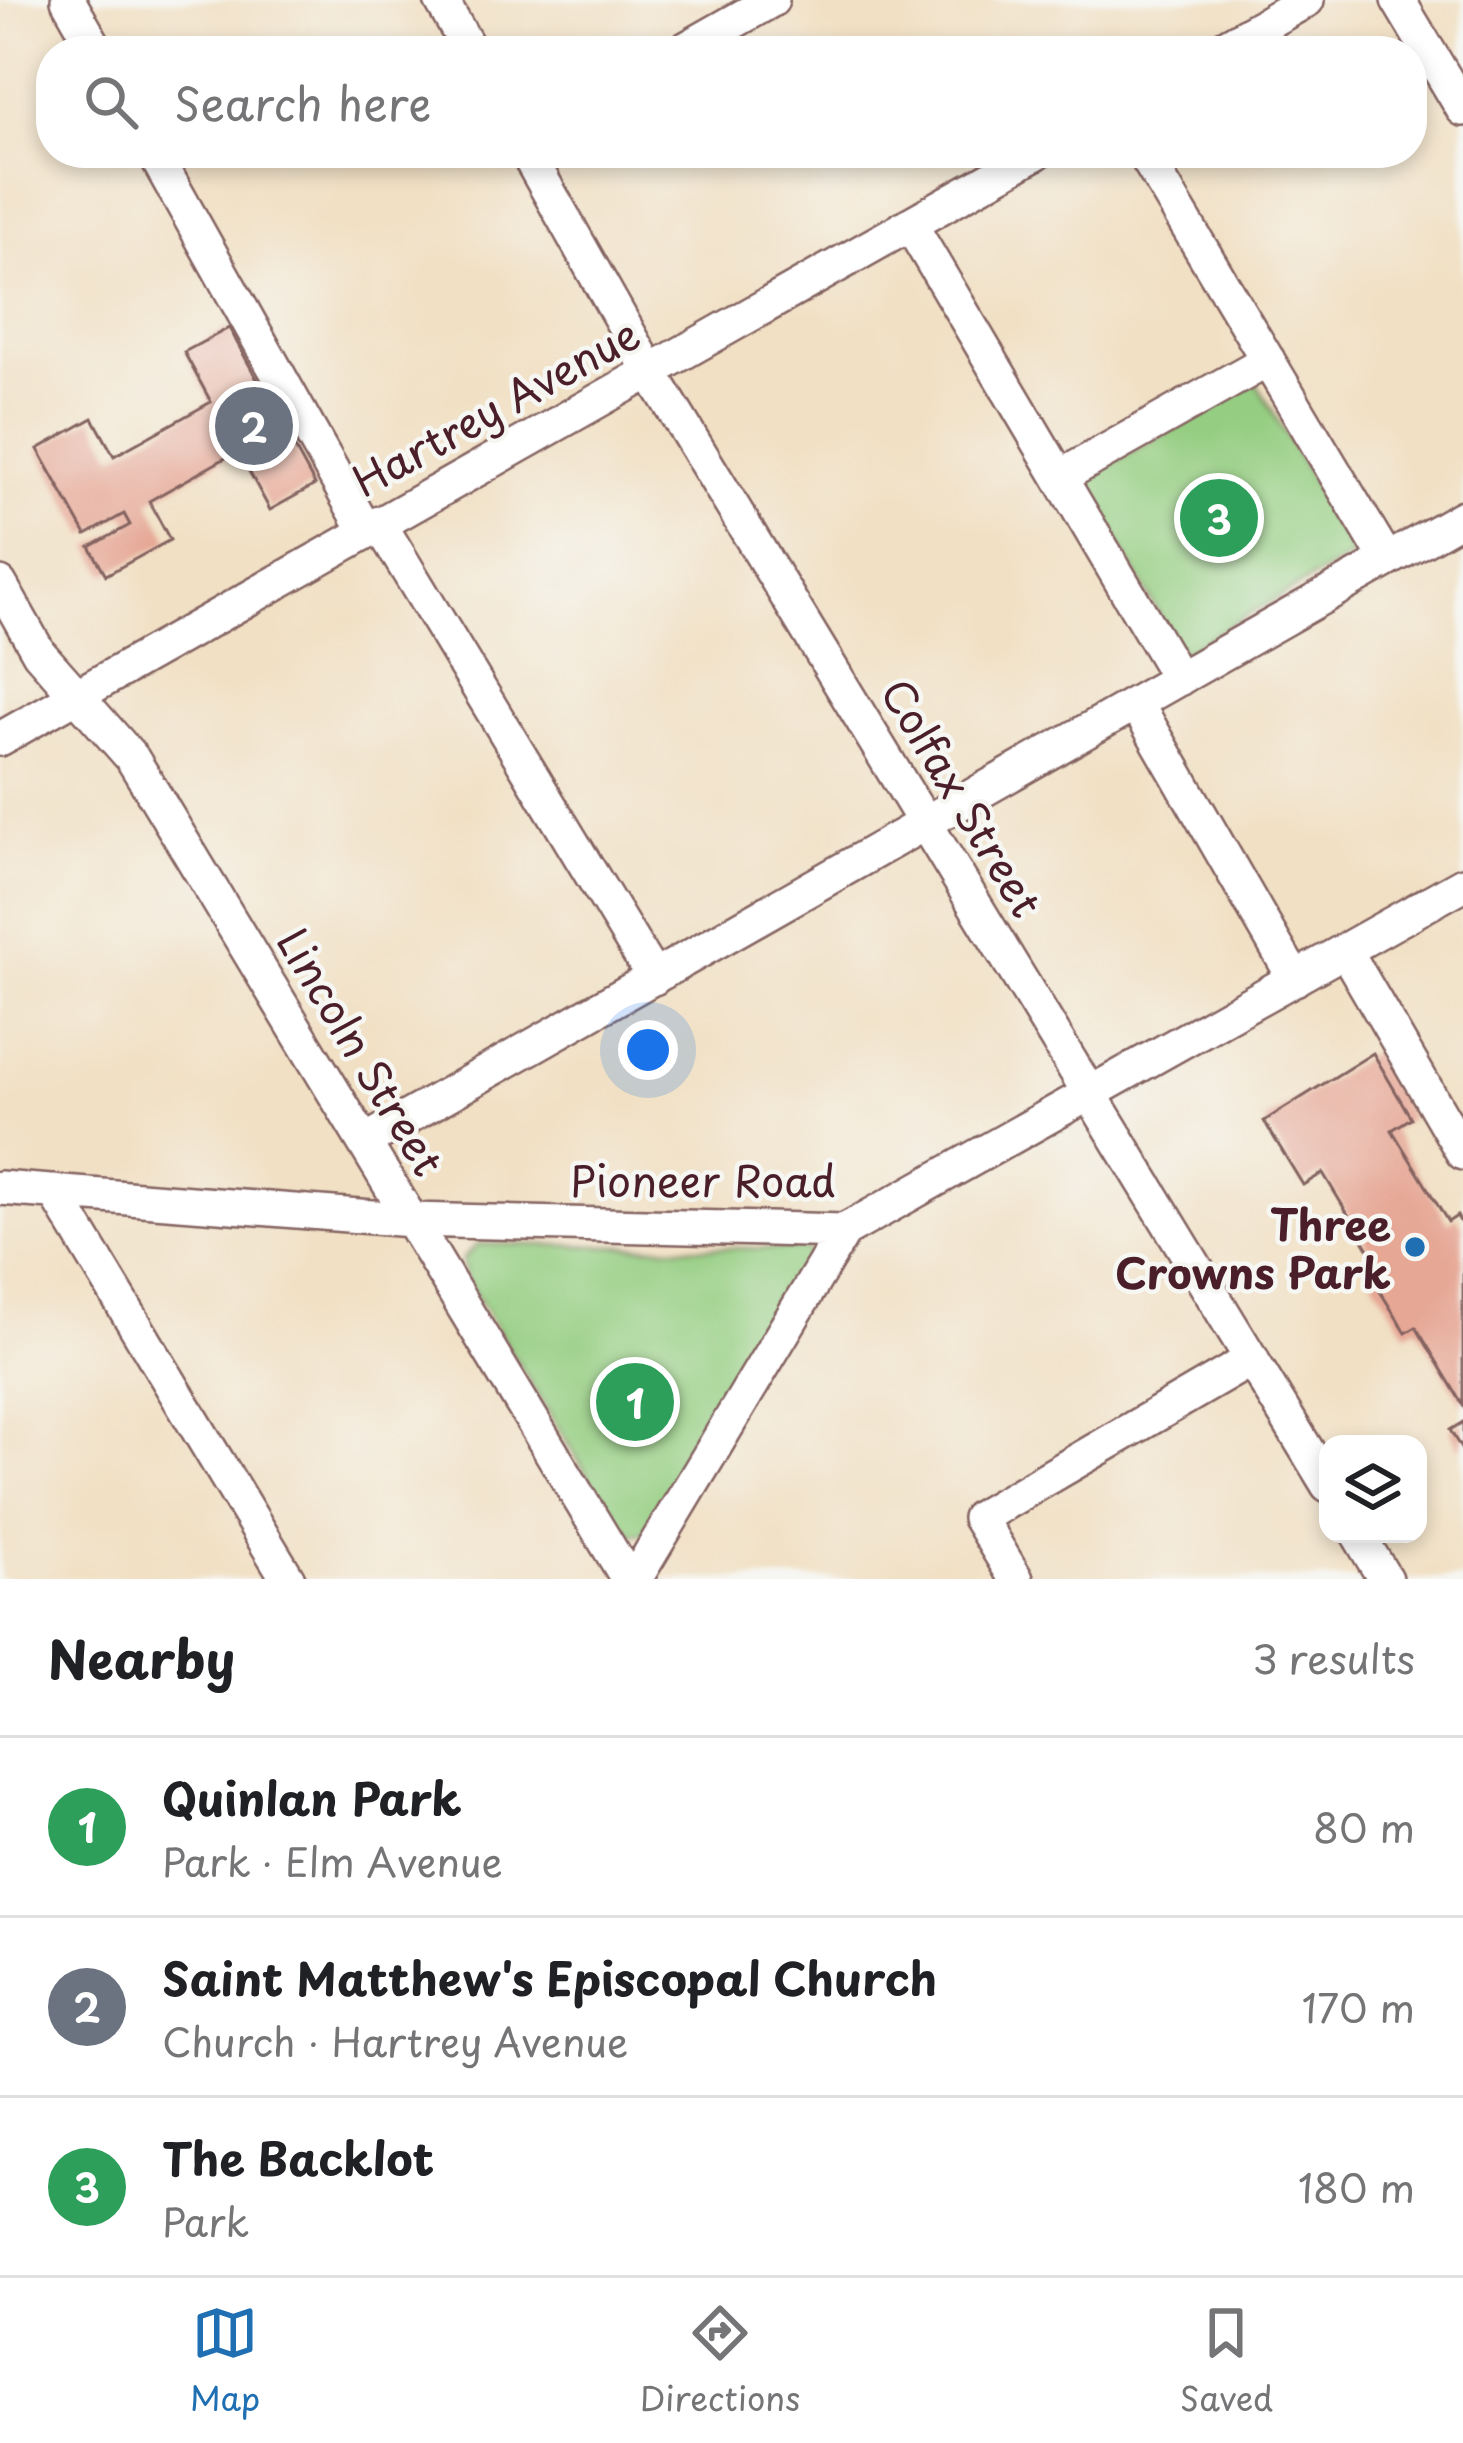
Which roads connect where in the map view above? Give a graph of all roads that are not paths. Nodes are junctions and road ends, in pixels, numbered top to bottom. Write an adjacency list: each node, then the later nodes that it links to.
1 (68, 0): 6 (street)
2 (441, 0): 7 (street)
3 (772, 0): 8 (street)
4 (1307, 0): 9 (street)
5 (1398, 0): 10 (street)
6 (88, 36)
7 (461, 36)
8 (708, 36)
9 (1243, 36)
10 (1419, 36)
11 (1427, 49): 12 (street)
12 (1463, 109)
13 (163, 168): 22 (street)
14 (535, 168): 19 (street, Colfax Street)
15 (1009, 168): 17 (street, Hartrey Avenue)
16 (1153, 168): 18 (street)
17 (910, 224): 19 (street, Hartrey Avenue); 20 (street)
18 (1268, 359): 20 (street); 23 (street)
19 (650, 371): 22 (street, Hartrey Avenue); 29 (street, Colfax Street)
20 (1060, 478): 25 (street)
21 (1463, 517): 23 (street)
22 (373, 527): 26 (street, Hartrey Avenue); 32 (street)
23 (1387, 560): 25 (street)
24 (0, 584): 26 (street, Lincoln Street)
25 (1179, 679): 27 (street)
26 (75, 695): 28 (street, Hartrey Avenue); 35 (street, Lincoln Street)
27 (1136, 703): 29 (street); 33 (street)
28 (0, 739)
29 (926, 823): 32 (street); 34 (street, Colfax Street)
30 (1463, 884): 31 (street, Pioneer Road)
31 (1345, 950): 33 (street, Pioneer Road); 36 (street)
32 (654, 978): 35 (street)
33 (1295, 979): 34 (street, Pioneer Road)
34 (1092, 1094): 40 (street, Pioneer Road); 41 (street, Colfax Street)
35 (364, 1142): 39 (street, Lincoln Street)
36 (1463, 1153)
37 (0, 1188): 38 (street, Pioneer Road)
38 (55, 1192): 39 (street, Pioneer Road); 44 (street)
39 (411, 1220): 40 (street, Pioneer Road); 45 (street, Lincoln Street)
40 (844, 1231): 45 (street)
41 (1252, 1359): 42 (street, Colfax Street); 46 (street)
42 (1319, 1470)
43 (1363, 1543): 47 (street)
44 (288, 1579)
45 (632, 1579)
46 (1016, 1579)
47 (1385, 1579)

